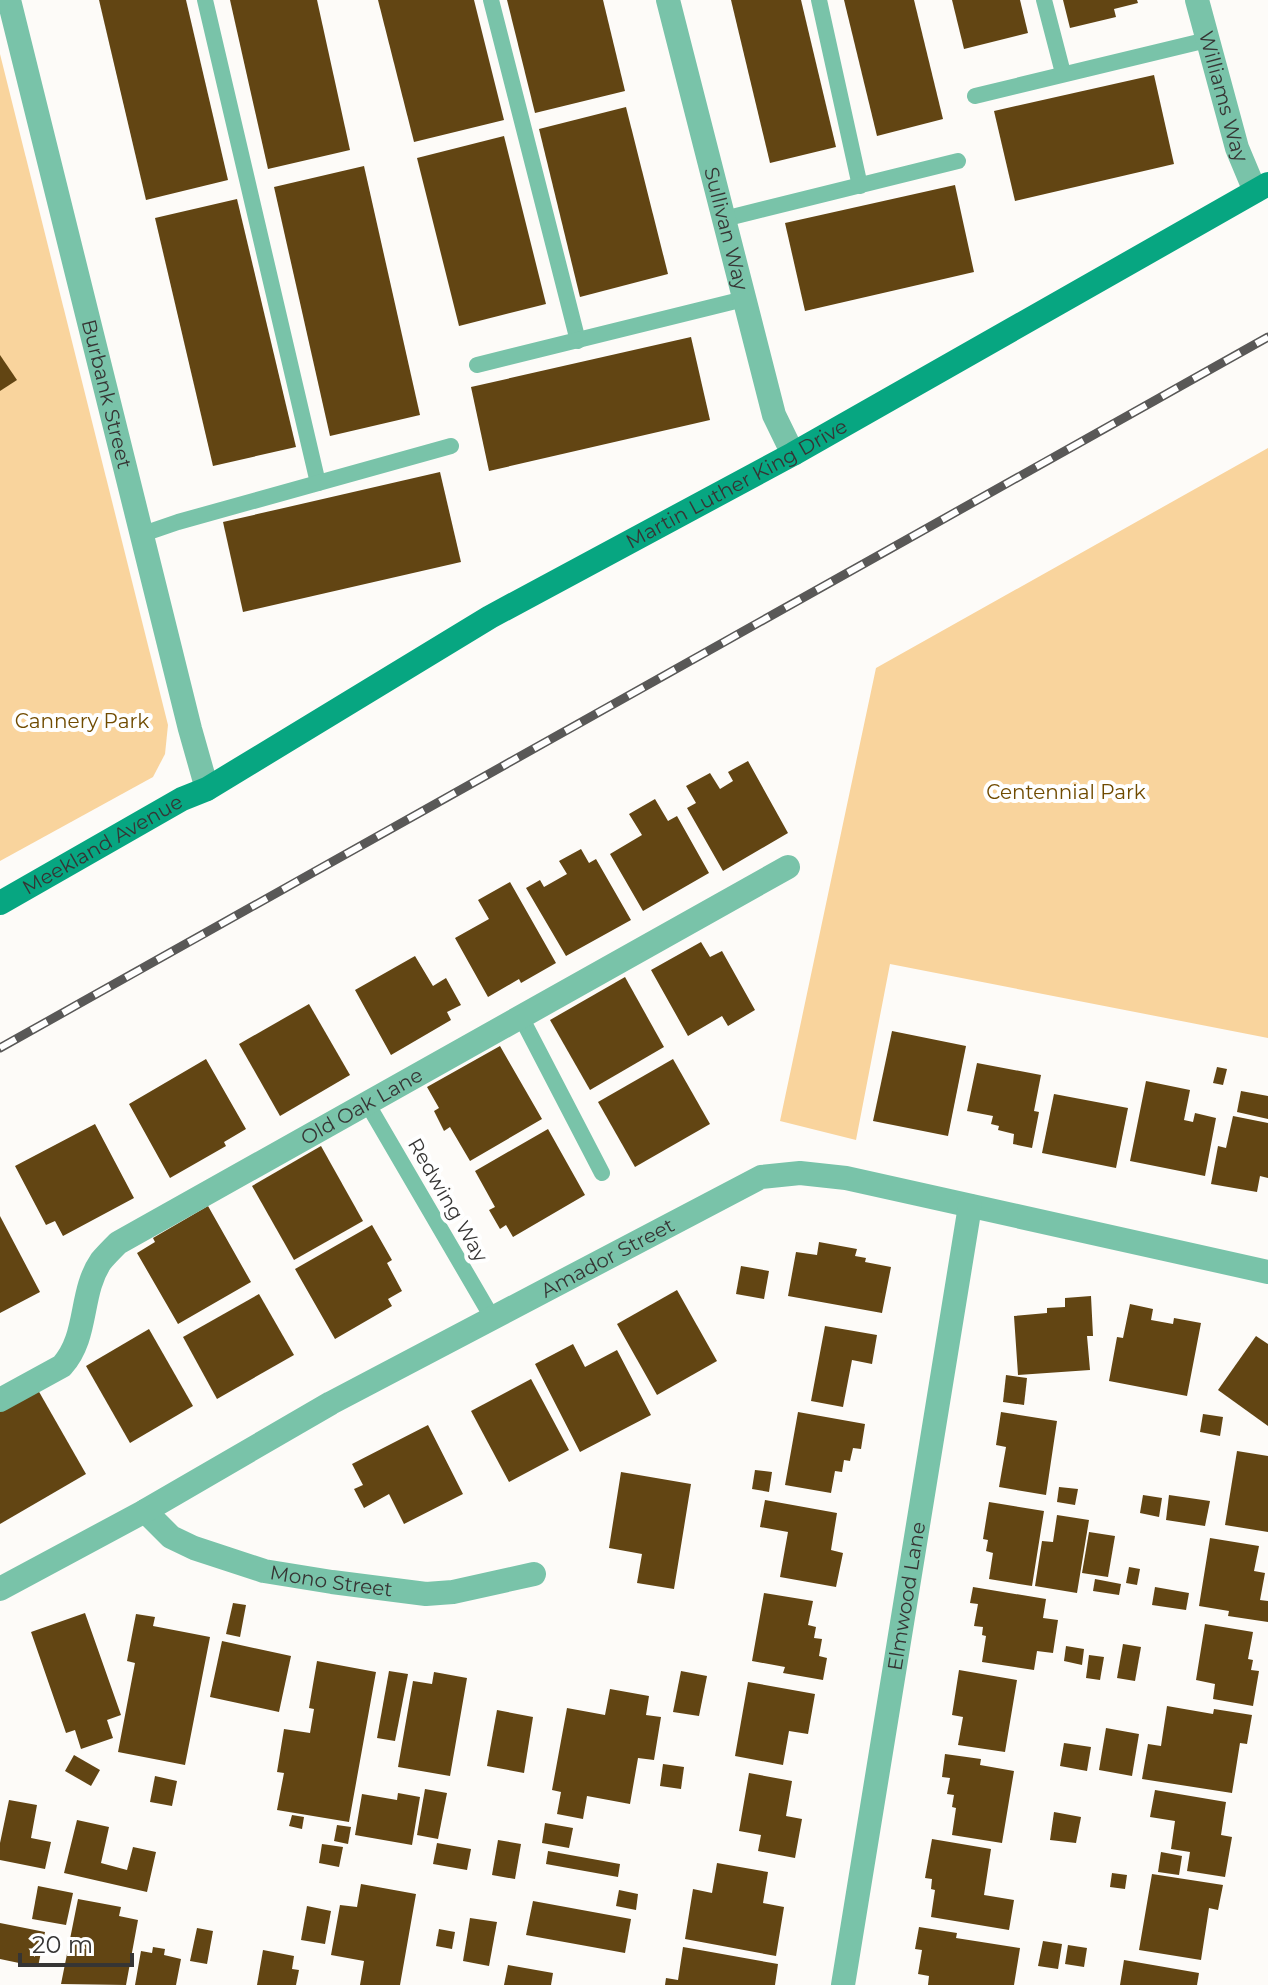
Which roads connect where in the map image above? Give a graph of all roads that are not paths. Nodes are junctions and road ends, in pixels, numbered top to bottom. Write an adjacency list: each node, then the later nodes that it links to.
1 (9, 0): 21 (street, Burbank Street)
2 (205, 0): 20 (lane)
3 (491, 0): 16 (lane)
4 (668, 0): 14 (street, Sullivan Way)
5 (819, 0): 12 (lane)
6 (1044, 0): 9 (lane)
7 (1197, 0): 8 (street, Williams Way)
8 (1207, 40): 9 (lane); 13 (street, Williams Way)
9 (1063, 73): 10 (lane)
10 (975, 96)
11 (958, 161): 12 (lane)
12 (860, 186): 14 (lane)
13 (1262, 188): 19 (street, Martin Luther King Drive)
14 (724, 219): 15 (street, Sullivan Way)
15 (744, 299): 16 (lane); 19 (street, Sullivan Way)
16 (578, 341): 17 (lane)
17 (477, 365)
18 (451, 446): 20 (lane)
19 (793, 454): 22 (street, Martin Luther King Drive)
20 (318, 483): 21 (lane)
21 (143, 534): 22 (street, Burbank Street)
22 (207, 789): 24 (street, Meekland Avenue)
23 (788, 867): 25 (street, Old Oak Lane)
24 (0, 903)
25 (521, 1017): 26 (street, Old Oak Lane); 27 (lane)
26 (367, 1103): 30 (lane, Redwing Way); 31 (street, Old Oak Lane)
27 (602, 1173)
28 (970, 1206): 29 (street, Amador Street); 30 (street, Amador Street); 35 (street, Elmwood Lane)
29 (1268, 1272)
30 (493, 1319): 32 (street, Amador Street)
31 (0, 1400)
32 (145, 1511): 33 (street, Mono Street); 34 (street, Amador Street)
33 (534, 1574)
34 (0, 1589)
35 (843, 1985)

